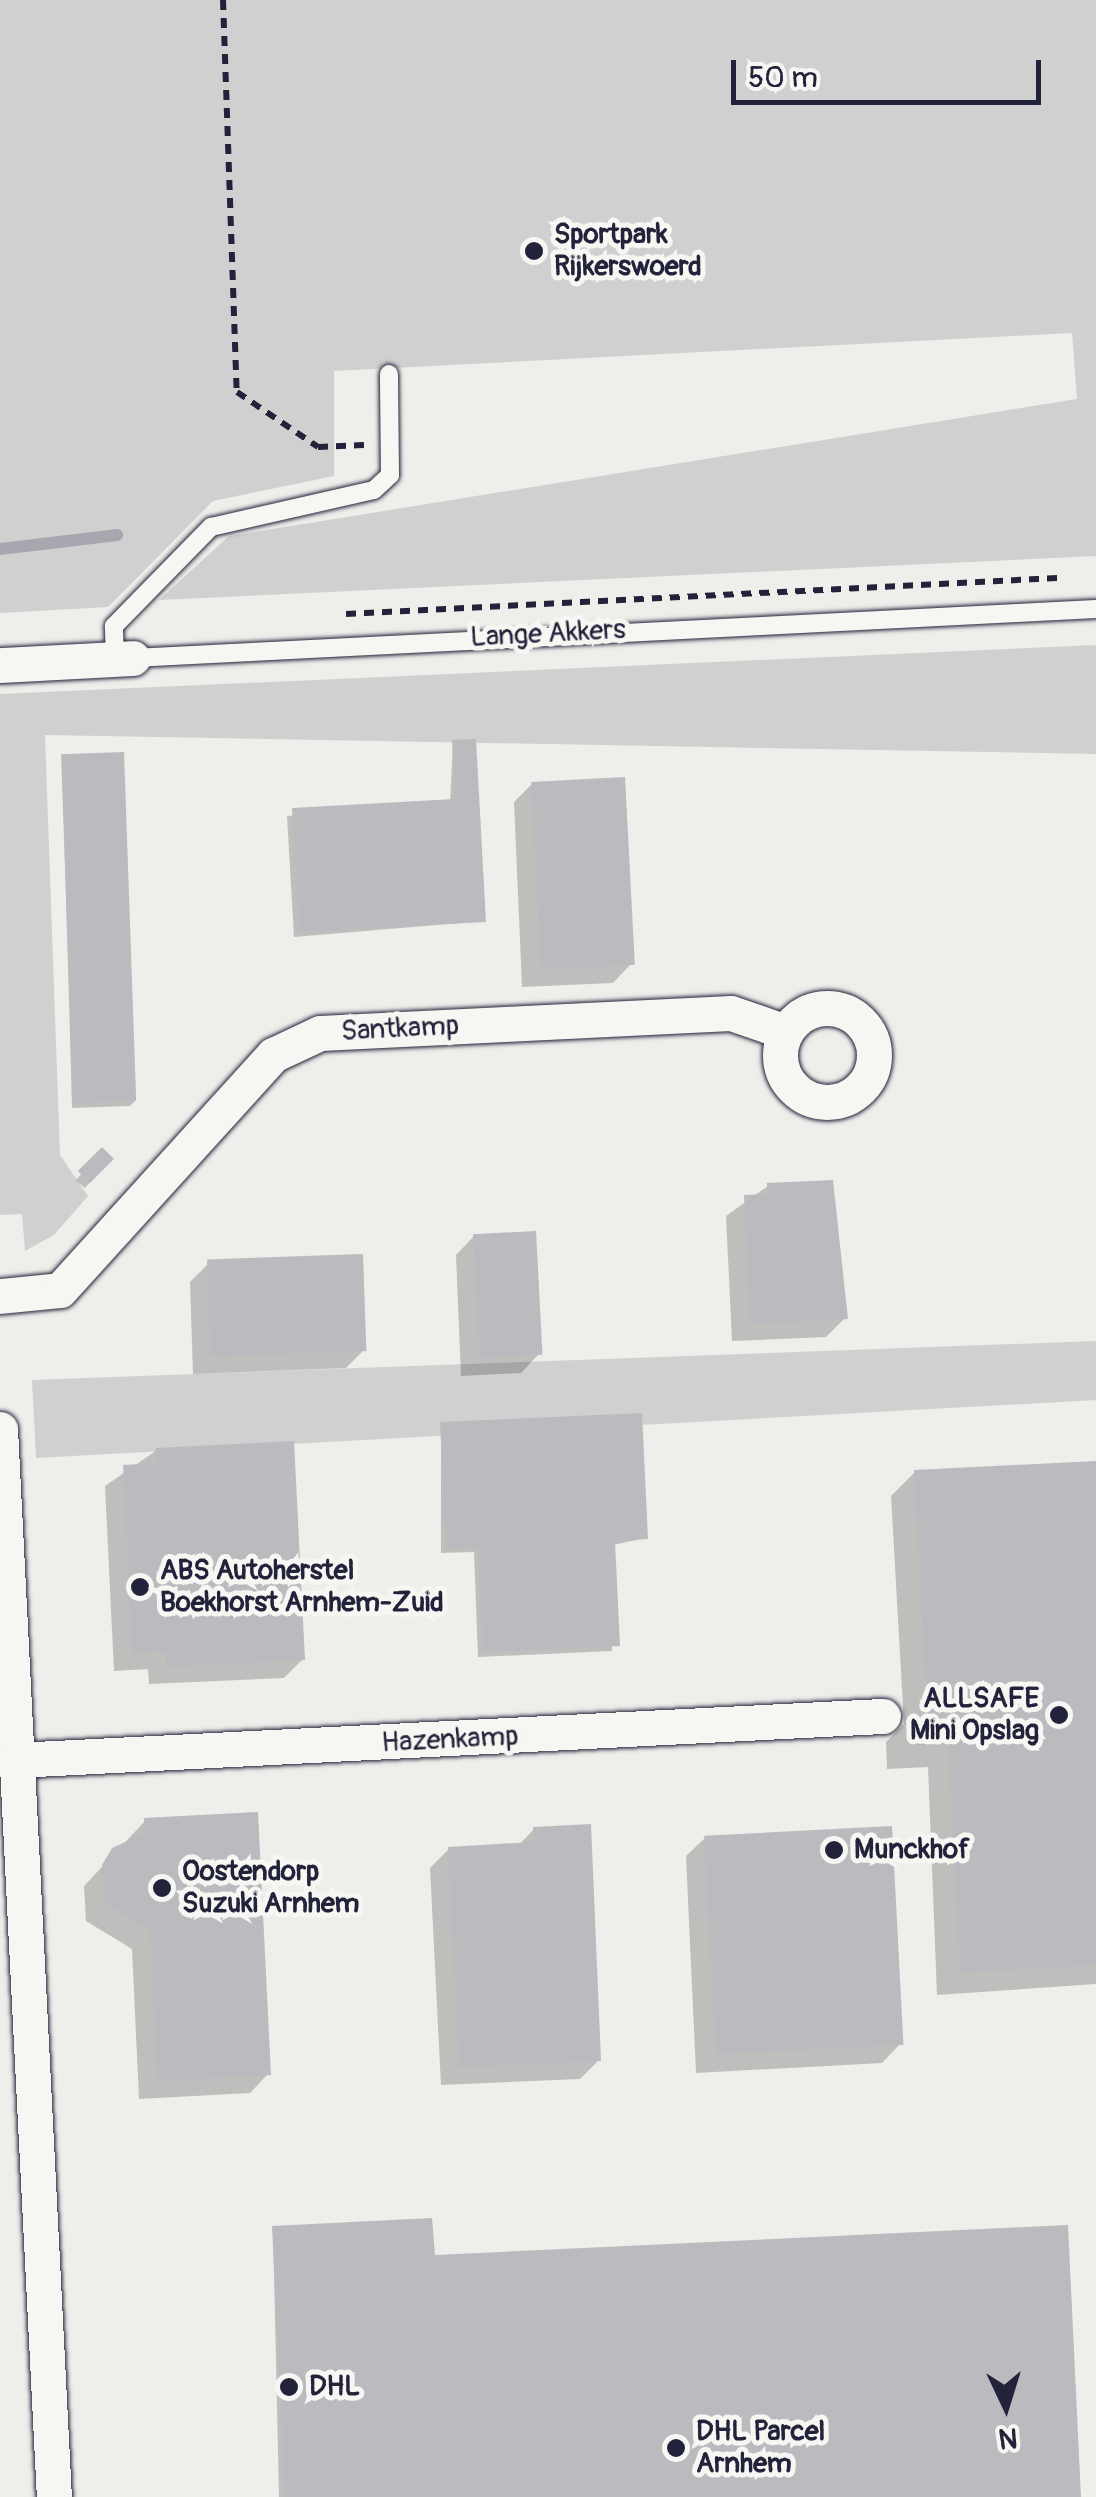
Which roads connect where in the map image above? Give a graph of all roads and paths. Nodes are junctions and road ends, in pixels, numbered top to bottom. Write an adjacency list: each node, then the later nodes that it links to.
1 (223, 0): 3 (path)
2 (389, 374): 3 (lane)
3 (390, 443): 7 (lane)
4 (1079, 578): 6 (path)
5 (1096, 608): 7 (lane, Lange Akkers)
6 (338, 614)
7 (124, 658): 8 (street, Lange Akkers)
8 (0, 665)
9 (786, 1032): 10 (street, Santkamp)
10 (0, 1296)
11 (0, 1429): 13 (street)
12 (883, 1716): 13 (street, Hazenkamp)
13 (16, 1760): 14 (street)
14 (54, 2497)

